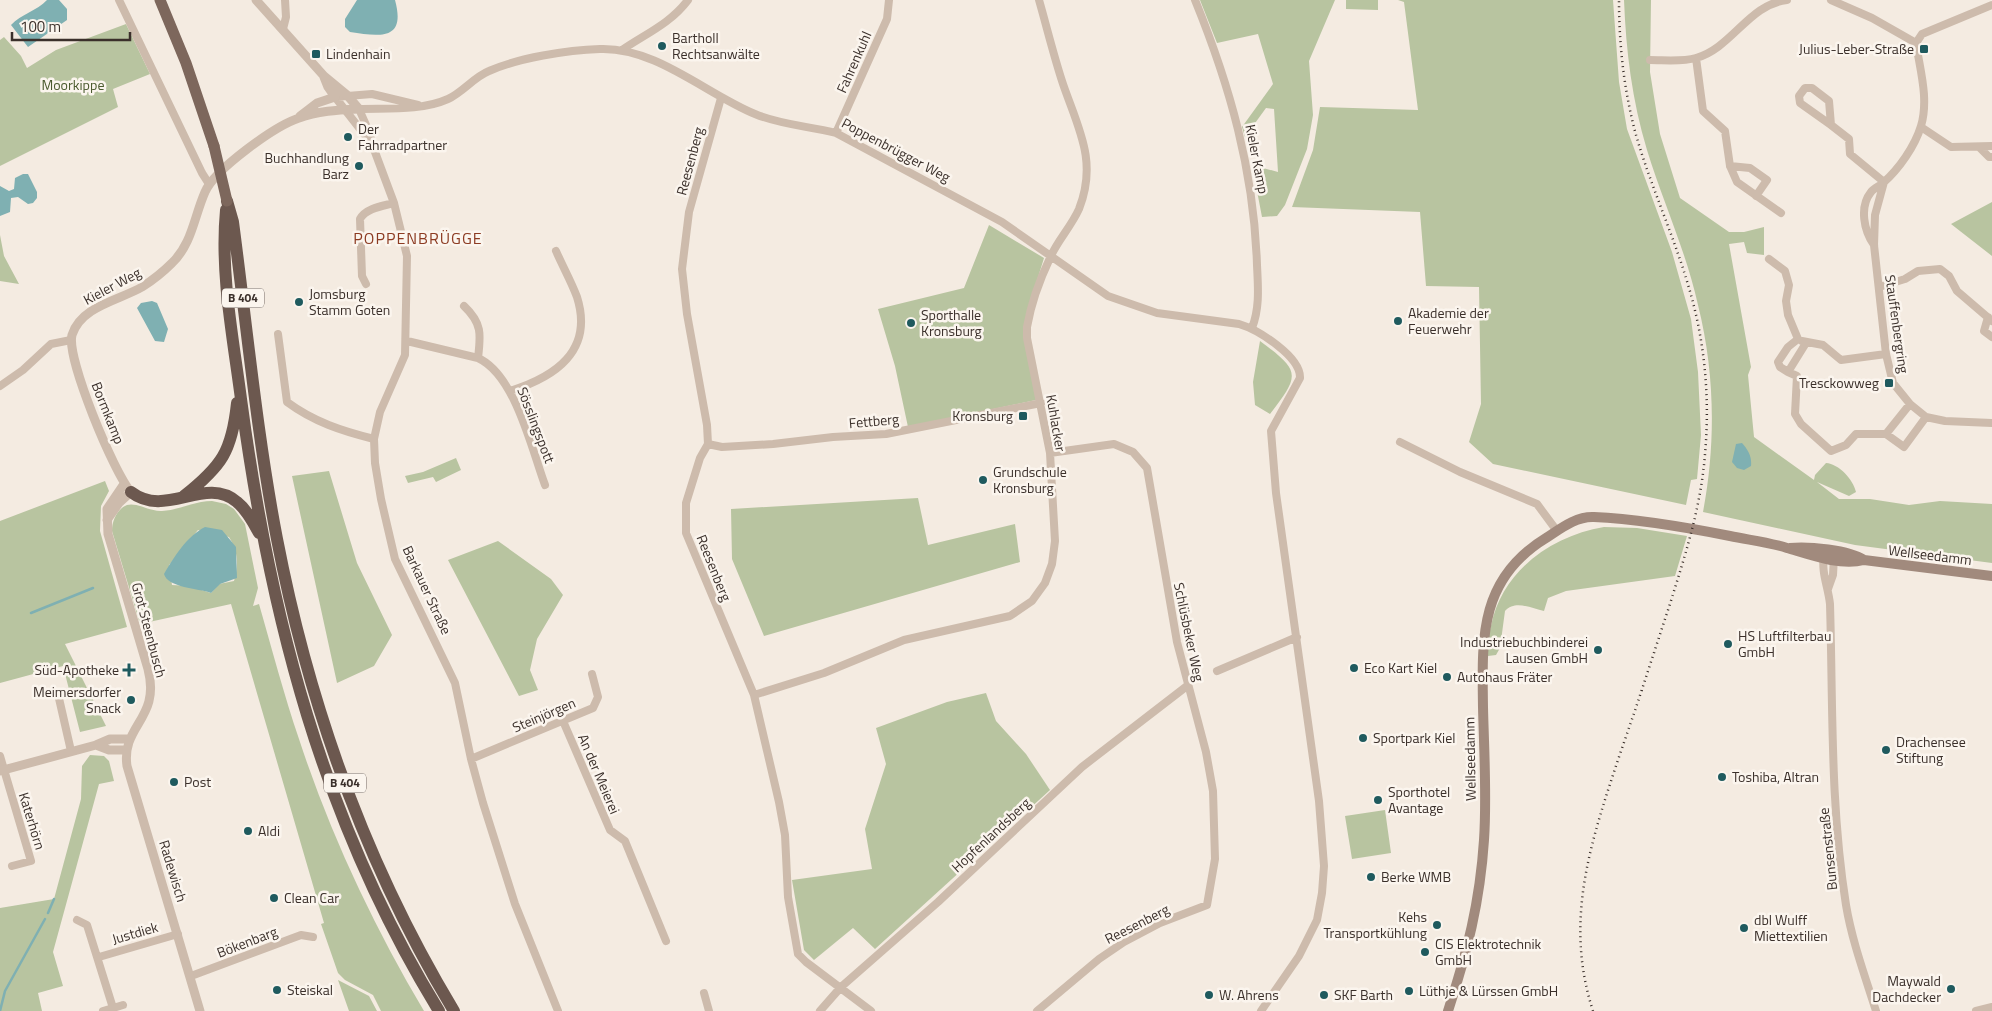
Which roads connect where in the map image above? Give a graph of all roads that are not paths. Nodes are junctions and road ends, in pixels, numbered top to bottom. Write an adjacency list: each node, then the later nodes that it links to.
1 (118, 0): 34 (street)
2 (160, 0): 36 (main road, B 404, bridge)
3 (256, 0): 12 (street, Barkauer Straße)
4 (285, 0): 12 (street)
5 (688, 0): 14 (street)
6 (889, 0): 27 (street, Fahrenkuhl)
7 (1039, 0): 40 (street, Kuhlacker)
8 (1195, 0): 46 (street, Kieler Kamp)
9 (1787, 0): 15 (street)
10 (1831, 0): 13 (street)
11 (1992, 5): 13 (street)
12 (283, 29): 17 (street, Barkauer Straße)
13 (1916, 43): 26 (street, Stauffenbergring)
14 (622, 50): 20 (street, Poppenbrügger Weg); 21 (street, Poppenbrügger Weg)
15 (1696, 58): 16 (street); 32 (street)
16 (1650, 60)
17 (324, 76): 18 (street, Barkauer Straße); 19 (street, Barkauer Straße)
18 (347, 95): 19 (street, Poppenbrügger Weg); 21 (street, Poppenbrügger Weg); 23 (street, Barkauer Straße)
19 (335, 97): 22 (street, Barkauer Straße); 24 (street, Kieler Weg)
20 (721, 98): 27 (street, Poppenbrügger Weg); 66 (street, Reesenberg)
21 (420, 106): 23 (street, Poppenbrügger Weg)
22 (346, 109): 23 (street, Poppenbrügger Weg); 24 (street, Kieler Weg); 28 (street, Barkauer Straße)
23 (358, 109): 28 (street, Barkauer Straße)
24 (298, 118): 34 (street, Kieler Weg)
25 (1831, 125): 25 (street); 33 (street)
26 (1921, 127): 29 (street); 33 (street, Stauffenbergring)
27 (836, 133): 40 (street, Poppenbrügger Weg)
28 (372, 144): 37 (street, Barkauer Straße)
29 (1979, 146): 30 (street); 31 (street)
30 (1992, 146)
31 (1992, 157)
32 (1730, 166): 35 (street); 35 (street)
33 (1884, 182): 43 (street, Stauffenbergring)
34 (210, 184): 50 (street, Kieler Weg)
35 (1756, 196): 38 (street)
36 (227, 200): 56 (highway, B 404); 105 (highway, B 404)
37 (394, 203): 42 (street); 51 (street, Barkauer Straße)
38 (1781, 213)
39 (556, 251): 58 (street)
40 (1050, 257): 46 (street, Poppenbrügger Weg); 59 (street, Kuhlacker)
41 (1768, 259): 49 (street)
42 (366, 284)
43 (1879, 287): 45 (street); 53 (street, Stauffenbergring)
44 (464, 306): 54 (street)
45 (1990, 319): 48 (street)
46 (1252, 328): 75 (street, Poppenbrügger Weg)
47 (278, 334): 64 (street)
48 (1992, 337)
49 (1798, 339): 52 (street); 55 (street)
50 (71, 340): 57 (street); 69 (street, Bormkamp)
51 (407, 341): 54 (street, Sösslingspott); 64 (street, Barkauer Straße)
52 (1806, 343): 53 (street); 55 (street)
53 (1886, 354): 60 (street, Stauffenbergring)
54 (478, 358): 58 (street, Sösslingspott)
55 (1788, 372): 63 (street)
56 (239, 383): 70 (highway); 72 (highway, B 404)
57 (0, 386)
58 (510, 390): 68 (street, Sösslingspott)
59 (1041, 403): 66 (street, Fettberg); 67 (street, Kuhlacker)
60 (1910, 404): 61 (street, Stauffenbergring); 63 (street)
61 (1926, 416): 62 (street, Stauffenbergring); 63 (street)
62 (1992, 423)
63 (1886, 434)
64 (374, 439): 87 (street, Barkauer Straße)
65 (1400, 442): 71 (street)
66 (708, 444): 80 (street, Reesenberg)
67 (1050, 453): 78 (street, Schlüsbeker Weg); 80 (street, Kuhlacker)
68 (545, 485)
69 (128, 488): 70 (highway); 82 (street, Grot Steenbusch)
70 (182, 497): 72 (highway)
71 (1561, 530): 73 (main road, Wellseedamm); 112 (main road, Wellseedamm)
72 (264, 542): 104 (highway, B 404)
73 (1829, 555): 74 (main road, Wellseedamm); 113 (street, Bunsenstraße)
74 (1992, 576)
75 (1297, 638): 76 (street); 111 (street)
76 (1217, 670)
77 (592, 674): 81 (street, Steinjörgen)
78 (1187, 686): 90 (street, Schlüsbeker Weg); 97 (street, Hopfenlandsberg)
79 (58, 694): 85 (street)
80 (754, 695): 97 (street, Reesenberg)
81 (563, 721): 87 (street, Steinjörgen); 94 (street, An der Meierei)
82 (129, 739): 83 (street); 84 (street, Radewisch)
83 (96, 745): 84 (street); 85 (street)
84 (126, 750): 92 (street, Radewisch)
85 (71, 751): 88 (street)
86 (0, 756): 88 (street)
87 (471, 759): 106 (street, Barkauer Straße)
88 (2, 771): 89 (street, Katerhörn)
89 (12, 866)
90 (1207, 905): 110 (street, Reesenberg)
91 (78, 920): 95 (street, Justdiek)
92 (178, 934): 95 (street, Justdiek); 96 (street, Radewisch)
93 (313, 937): 96 (street, Bökenbarg)
94 (666, 941)
95 (99, 957): 101 (street, Justdiek)
96 (190, 976): 103 (street, Radewisch)
97 (841, 987): 108 (street, Hopfenlandsberg); 109 (street, Reesenberg)
98 (704, 992): 107 (street)
99 (124, 1005): 101 (street)
100 (1992, 1007): 114 (street)
101 (113, 1008): 102 (street)
102 (103, 1011)
103 (200, 1011)
104 (439, 1011)
105 (454, 1011)
106 (558, 1011)
107 (709, 1011)
108 (820, 1011)
109 (871, 1011)
110 (1038, 1011)
111 (1261, 1011)
112 (1448, 1011)
113 (1876, 1011)
114 (1976, 1011)

